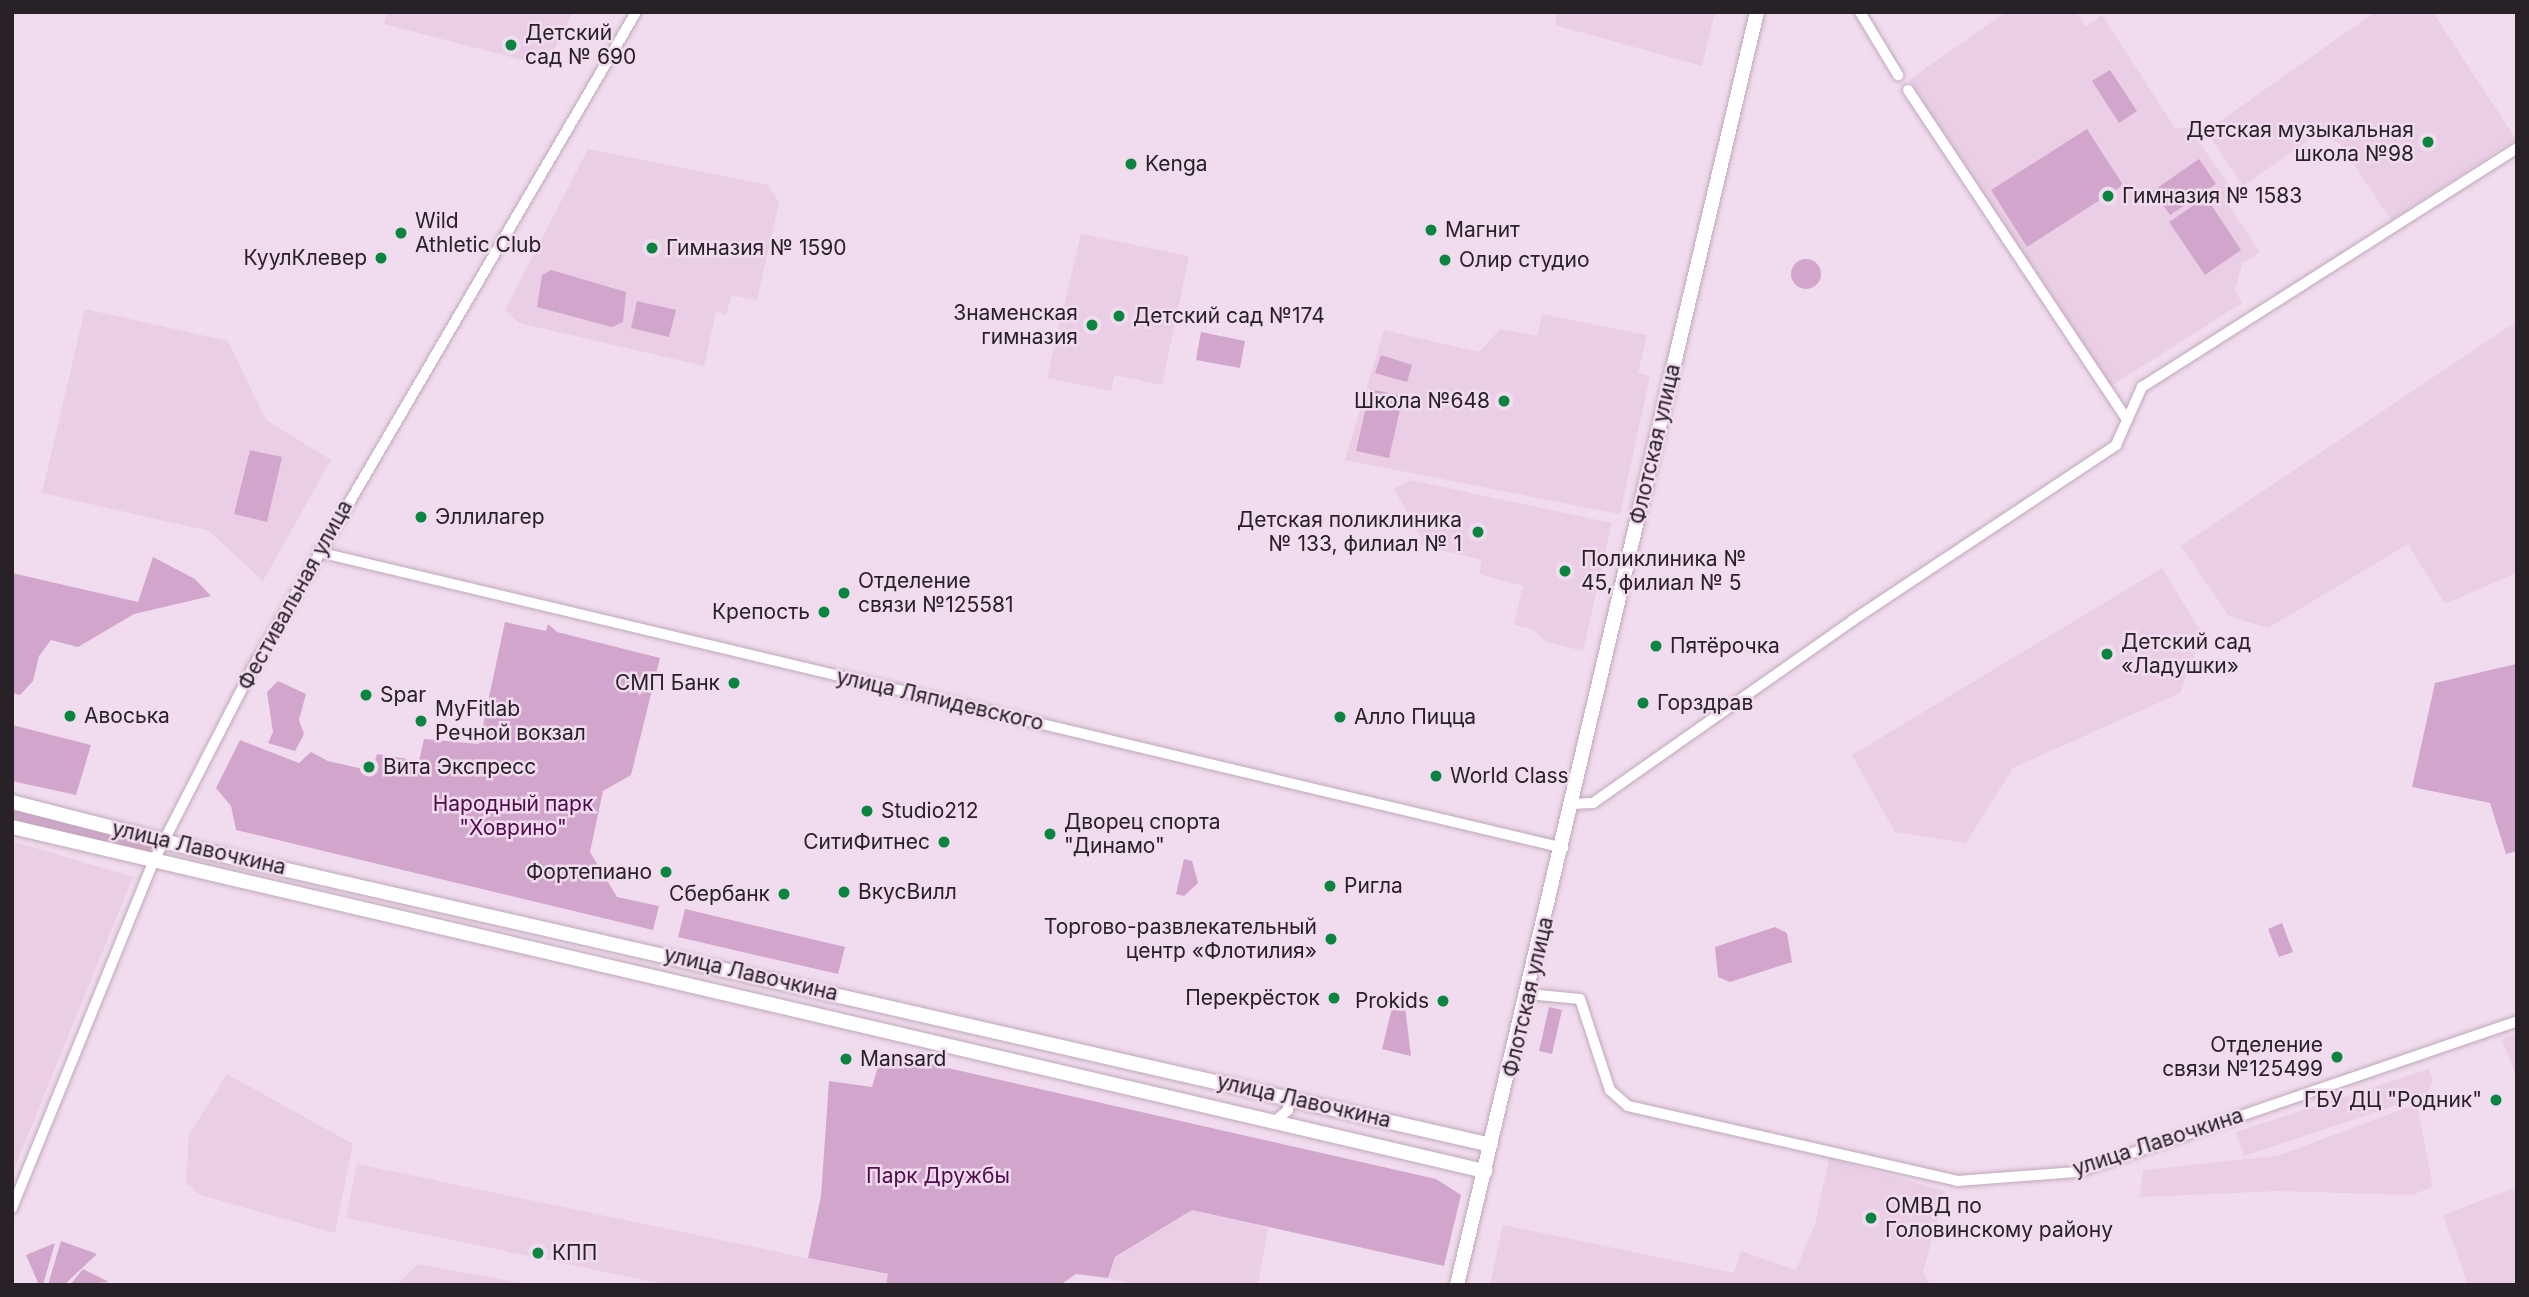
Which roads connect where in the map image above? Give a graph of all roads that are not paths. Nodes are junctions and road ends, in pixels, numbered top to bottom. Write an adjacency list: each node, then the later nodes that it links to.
1 (636, 12): 8 (street, Фестивальная улица)
2 (1757, 12): 10 (main road, Флотская улица)
3 (1860, 12): 4 (street)
4 (1898, 75)
5 (1908, 90): 7 (street)
6 (2517, 148): 7 (street)
7 (2127, 420): 10 (street)
8 (318, 552): 12 (street, Фестивальная улица); 13 (street, улица Ляпидевского)
9 (12, 802): 12 (main road, улица Лавочкина)
10 (1572, 804): 13 (main road, Флотская улица)
11 (12, 827): 14 (main road, улица Лавочкина)
12 (163, 840): 14 (street, Фестивальная улица); 15 (main road, улица Лавочкина)
13 (1563, 848): 17 (main road, Флотская улица)
14 (153, 862): 16 (main road, улица Лавочкина); 23 (street, Фестивальная улица)
15 (553, 928): 16 (street); 19 (main road, улица Лавочкина)
16 (548, 953): 20 (main road, улица Лавочкина)
17 (1528, 994): 18 (street, улица Лавочкина); 21 (main road, Флотская улица)
18 (2517, 1021)
19 (1280, 1096): 20 (street); 21 (main road, улица Лавочкина)
20 (1275, 1121): 22 (main road, улица Лавочкина)
21 (1491, 1145): 22 (main road, Флотская улица)
22 (1485, 1171): 24 (main road, Флотская улица)
23 (13, 1205)
24 (1457, 1285)

